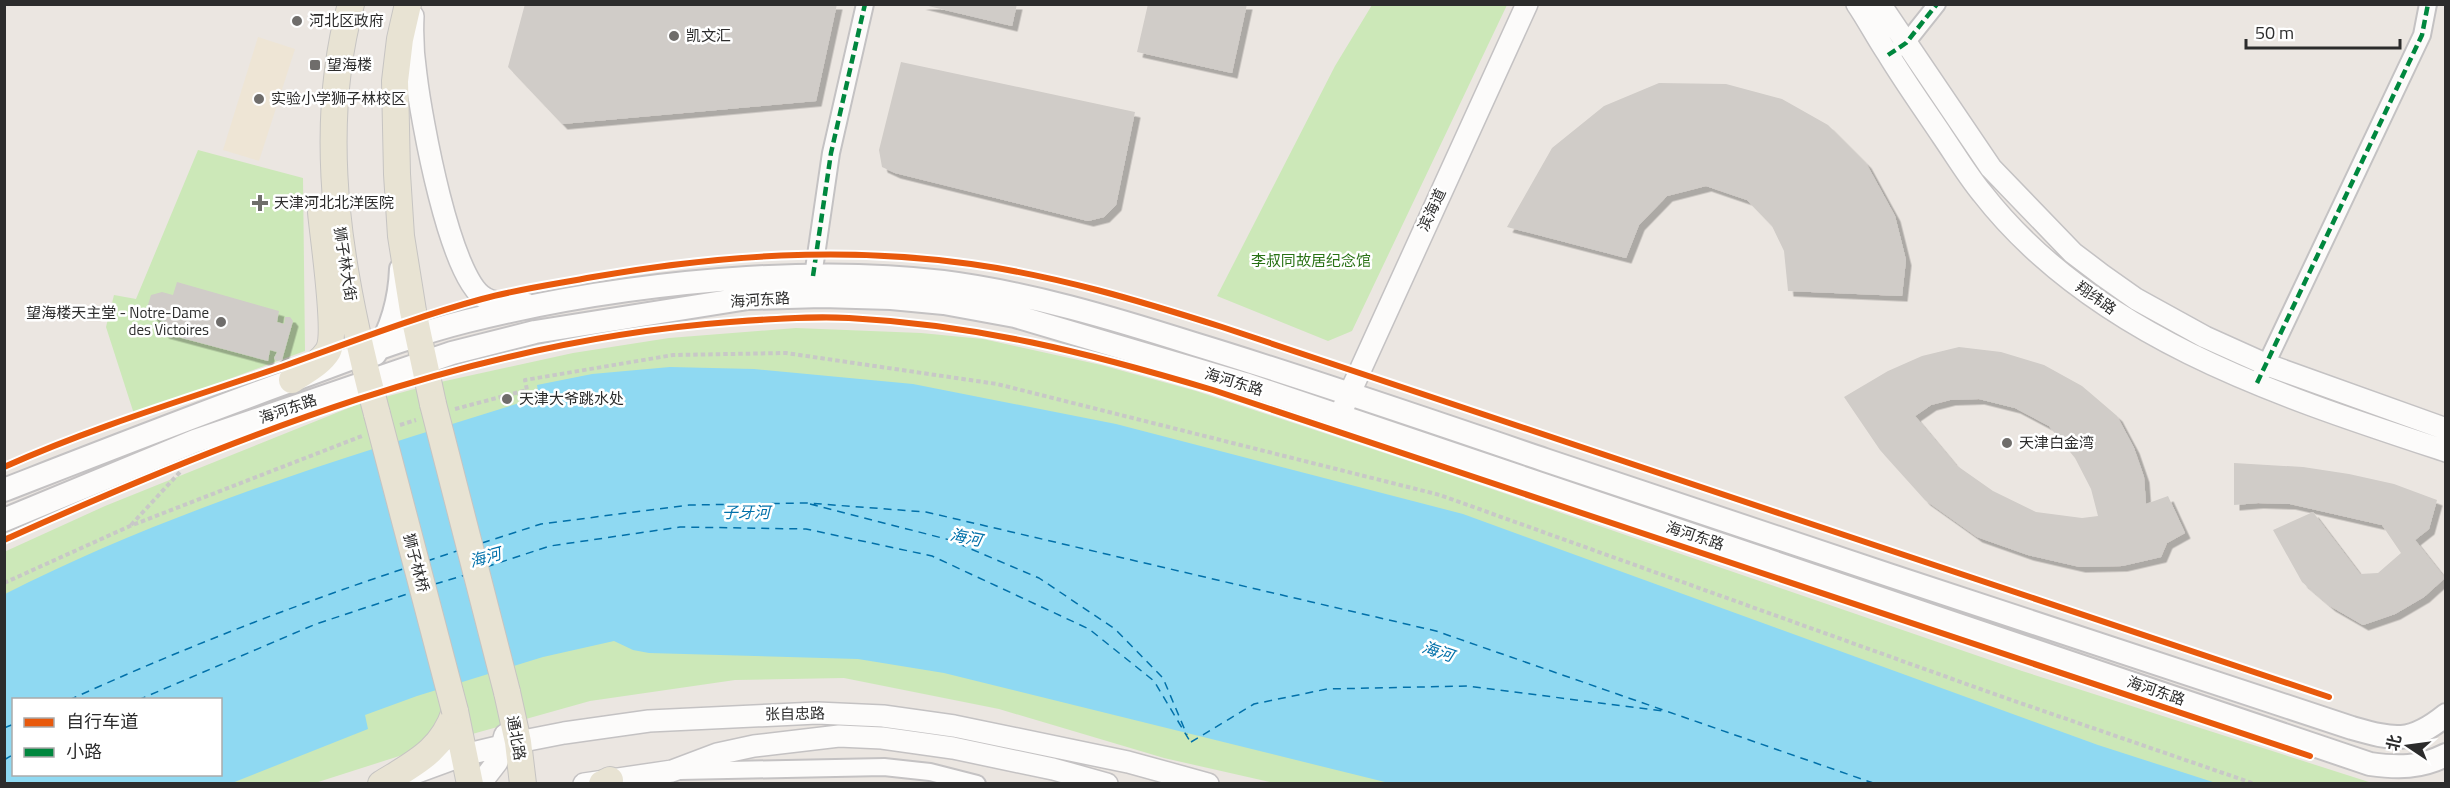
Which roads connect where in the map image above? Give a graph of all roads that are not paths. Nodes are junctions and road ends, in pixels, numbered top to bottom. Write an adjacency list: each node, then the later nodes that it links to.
1 (351, 4): 11 (main road, 狮子林大街)
2 (411, 4): 12 (main road); 14 (street)
3 (865, 4): 13 (street)
4 (1527, 4): 21 (street, 滨海道)
5 (1857, 4): 10 (street, 翔纬路)
6 (1880, 4): 9 (street, 翔纬路)
7 (1937, 4): 9 (street)
8 (2428, 4): 18 (street)
9 (1906, 43): 10 (street); 18 (street, 翔纬路)
10 (1888, 55): 20 (street, 翔纬路)
11 (333, 139): 16 (main road, 狮子林大街); 19 (main road)
12 (401, 236): 15 (main road); 16 (main road)
13 (813, 276): 14 (main road, 海河东路); 21 (main road, 海河东路)
14 (541, 303): 15 (main road, 海河东路)
15 (418, 335): 16 (main road, 海河东路); 17 (main road)
16 (369, 362): 17 (main road, 海河东路); 19 (main road, 海河东路); 23 (main road, 狮子林大街); 27 (main road, 海河东路)
17 (423, 363): 22 (main road, 海河东路); 30 (main road, 通北路, bridge)
18 (2265, 364): 20 (street); 24 (street, 翔纬路)
19 (292, 380): 26 (main road, 海河东路)
20 (2257, 383): 25 (street, 翔纬路)
21 (1349, 393): 22 (street, 滨海道); 29 (main road, 海河东路)
22 (1339, 417): 32 (main road, 海河东路)
23 (381, 425): 28 (main road, 狮子林桥, bridge)
24 (2445, 429)
25 (2445, 451)
26 (4, 490)
27 (4, 520)
28 (455, 711): 31 (main road); 35 (main road)
29 (2445, 715)
30 (511, 743): 31 (street, 张自忠路); 37 (street); 38 (main road, 通北路); 42 (street, 张自忠路)
31 (464, 755): 35 (street, 张自忠路); 36 (main road)
32 (2445, 755)
33 (672, 771): 34 (street, 张自忠路); 40 (street); 41 (street, 张自忠路)
34 (606, 782): 39 (street, 张自忠路)
35 (382, 783)
36 (470, 783)
37 (480, 783)
38 (523, 783)
39 (584, 783)
40 (977, 783)
41 (1107, 783)
42 (1208, 783)

